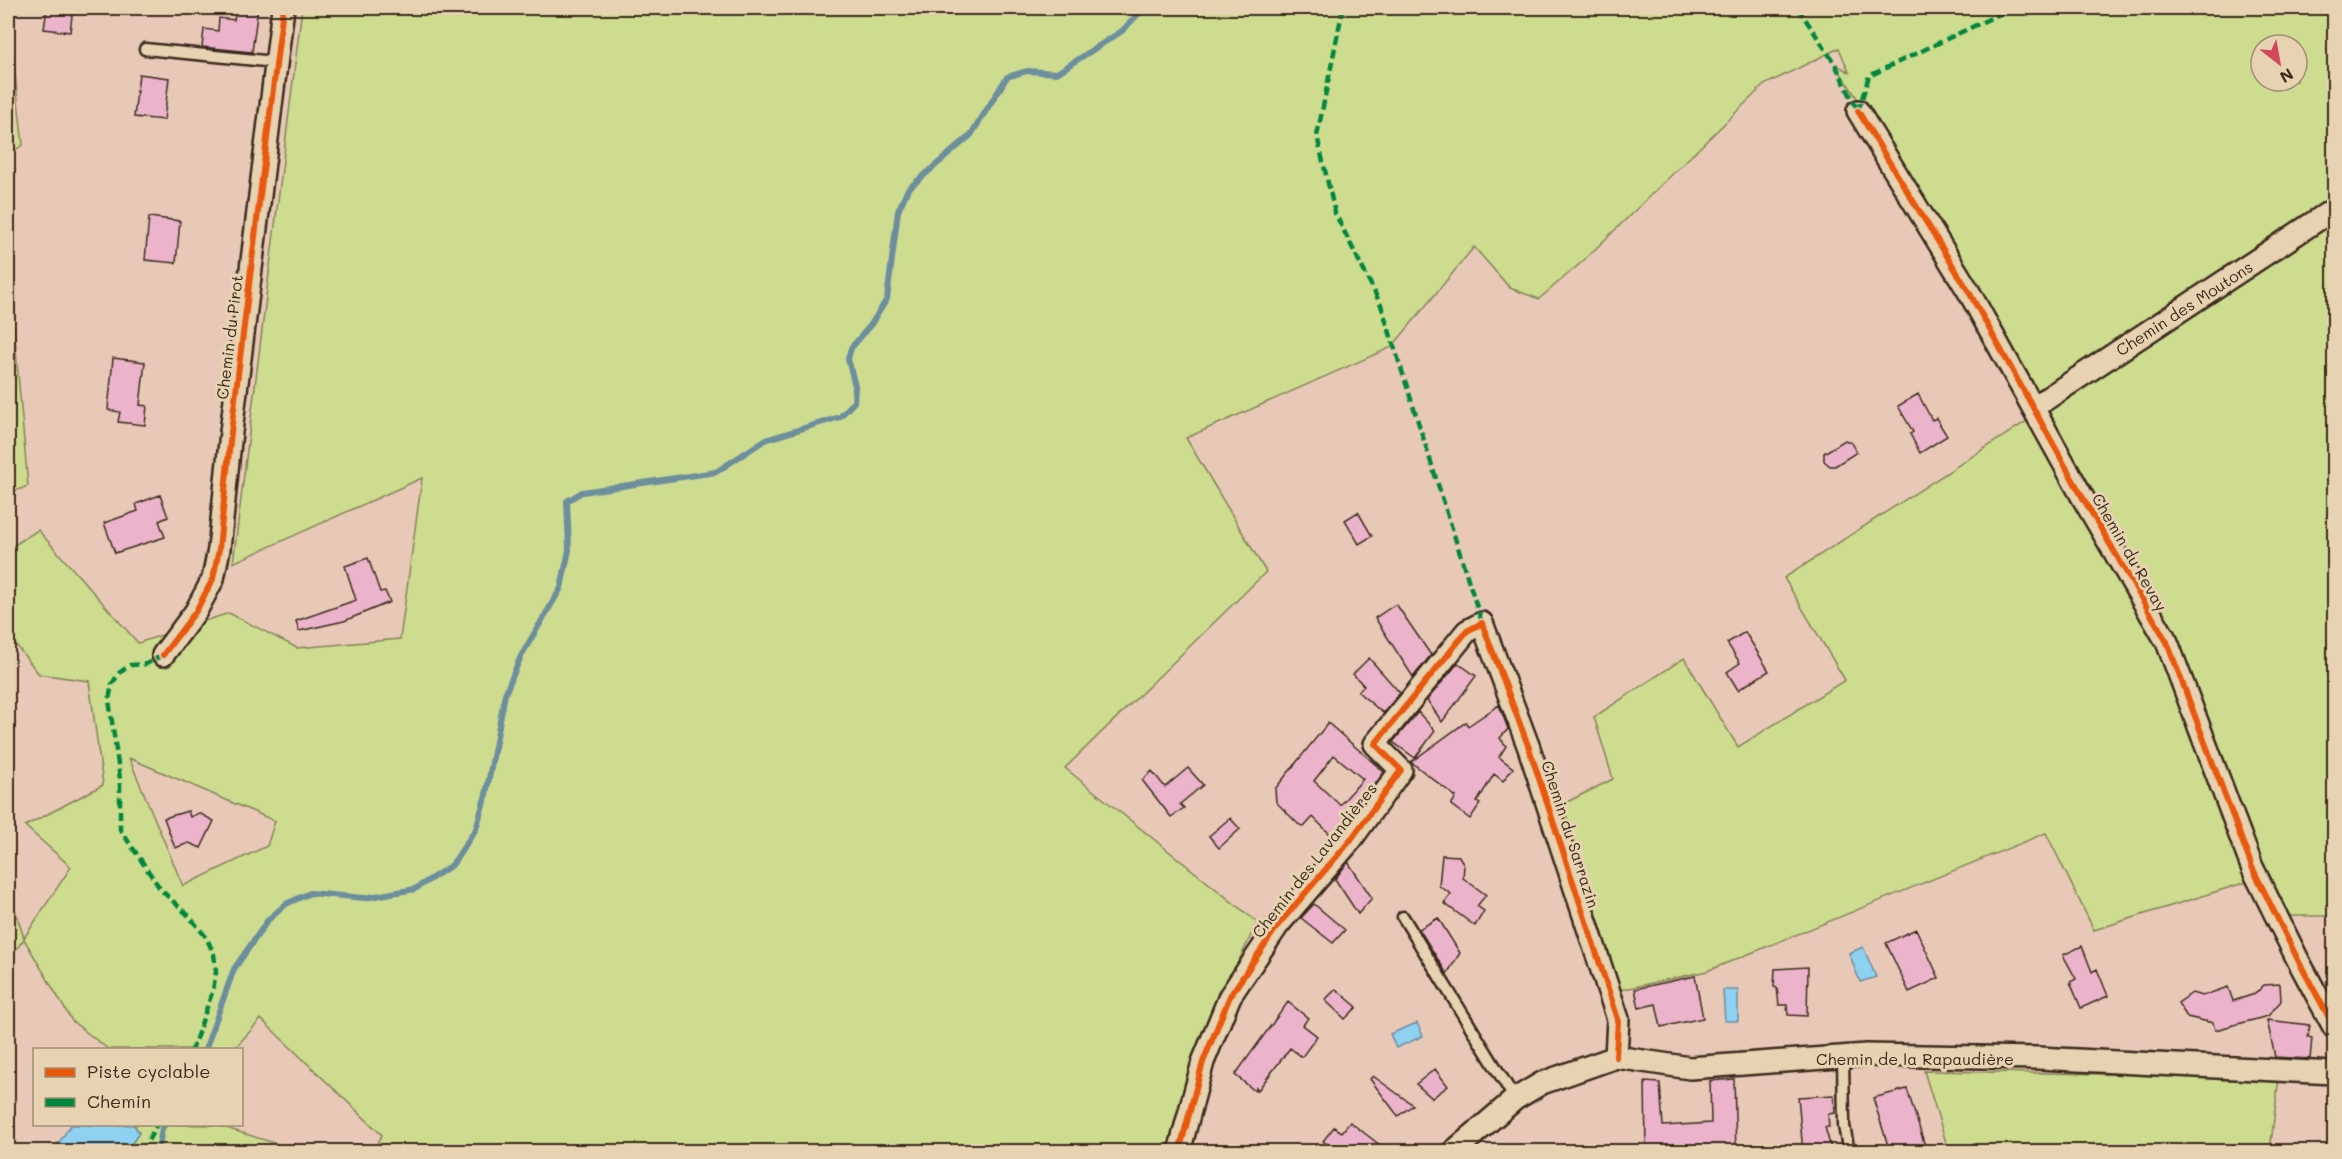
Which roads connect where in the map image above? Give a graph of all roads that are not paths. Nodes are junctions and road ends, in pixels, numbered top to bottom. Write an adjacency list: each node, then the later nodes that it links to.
1 (283, 8): 3 (street, Chemin du Pirot)
2 (145, 49): 3 (lane)
3 (275, 62): 8 (street, Chemin du Pirot)
4 (1858, 111): 6 (street, Chemin du Revay)
5 (2334, 209): 6 (street, Chemin des Moutons)
6 (2034, 407): 10 (street, Chemin du Revay)
7 (1482, 623): 12 (street, Chemin du Sarrazin); 15 (street, Chemin des Lavandières)
8 (163, 654)
9 (1403, 917): 14 (lane)
10 (2334, 1027)
11 (1843, 1055): 12 (street, Chemin de la Rapaudière); 13 (street, Chemin de la Rapaudière); 17 (lane)
12 (1616, 1057): 14 (street, Chemin de la Rapaudière)
13 (2334, 1073)
14 (1515, 1099): 16 (street, Chemin de la Rapaudière)
15 (1179, 1152)
16 (1453, 1152)
17 (1850, 1152)

